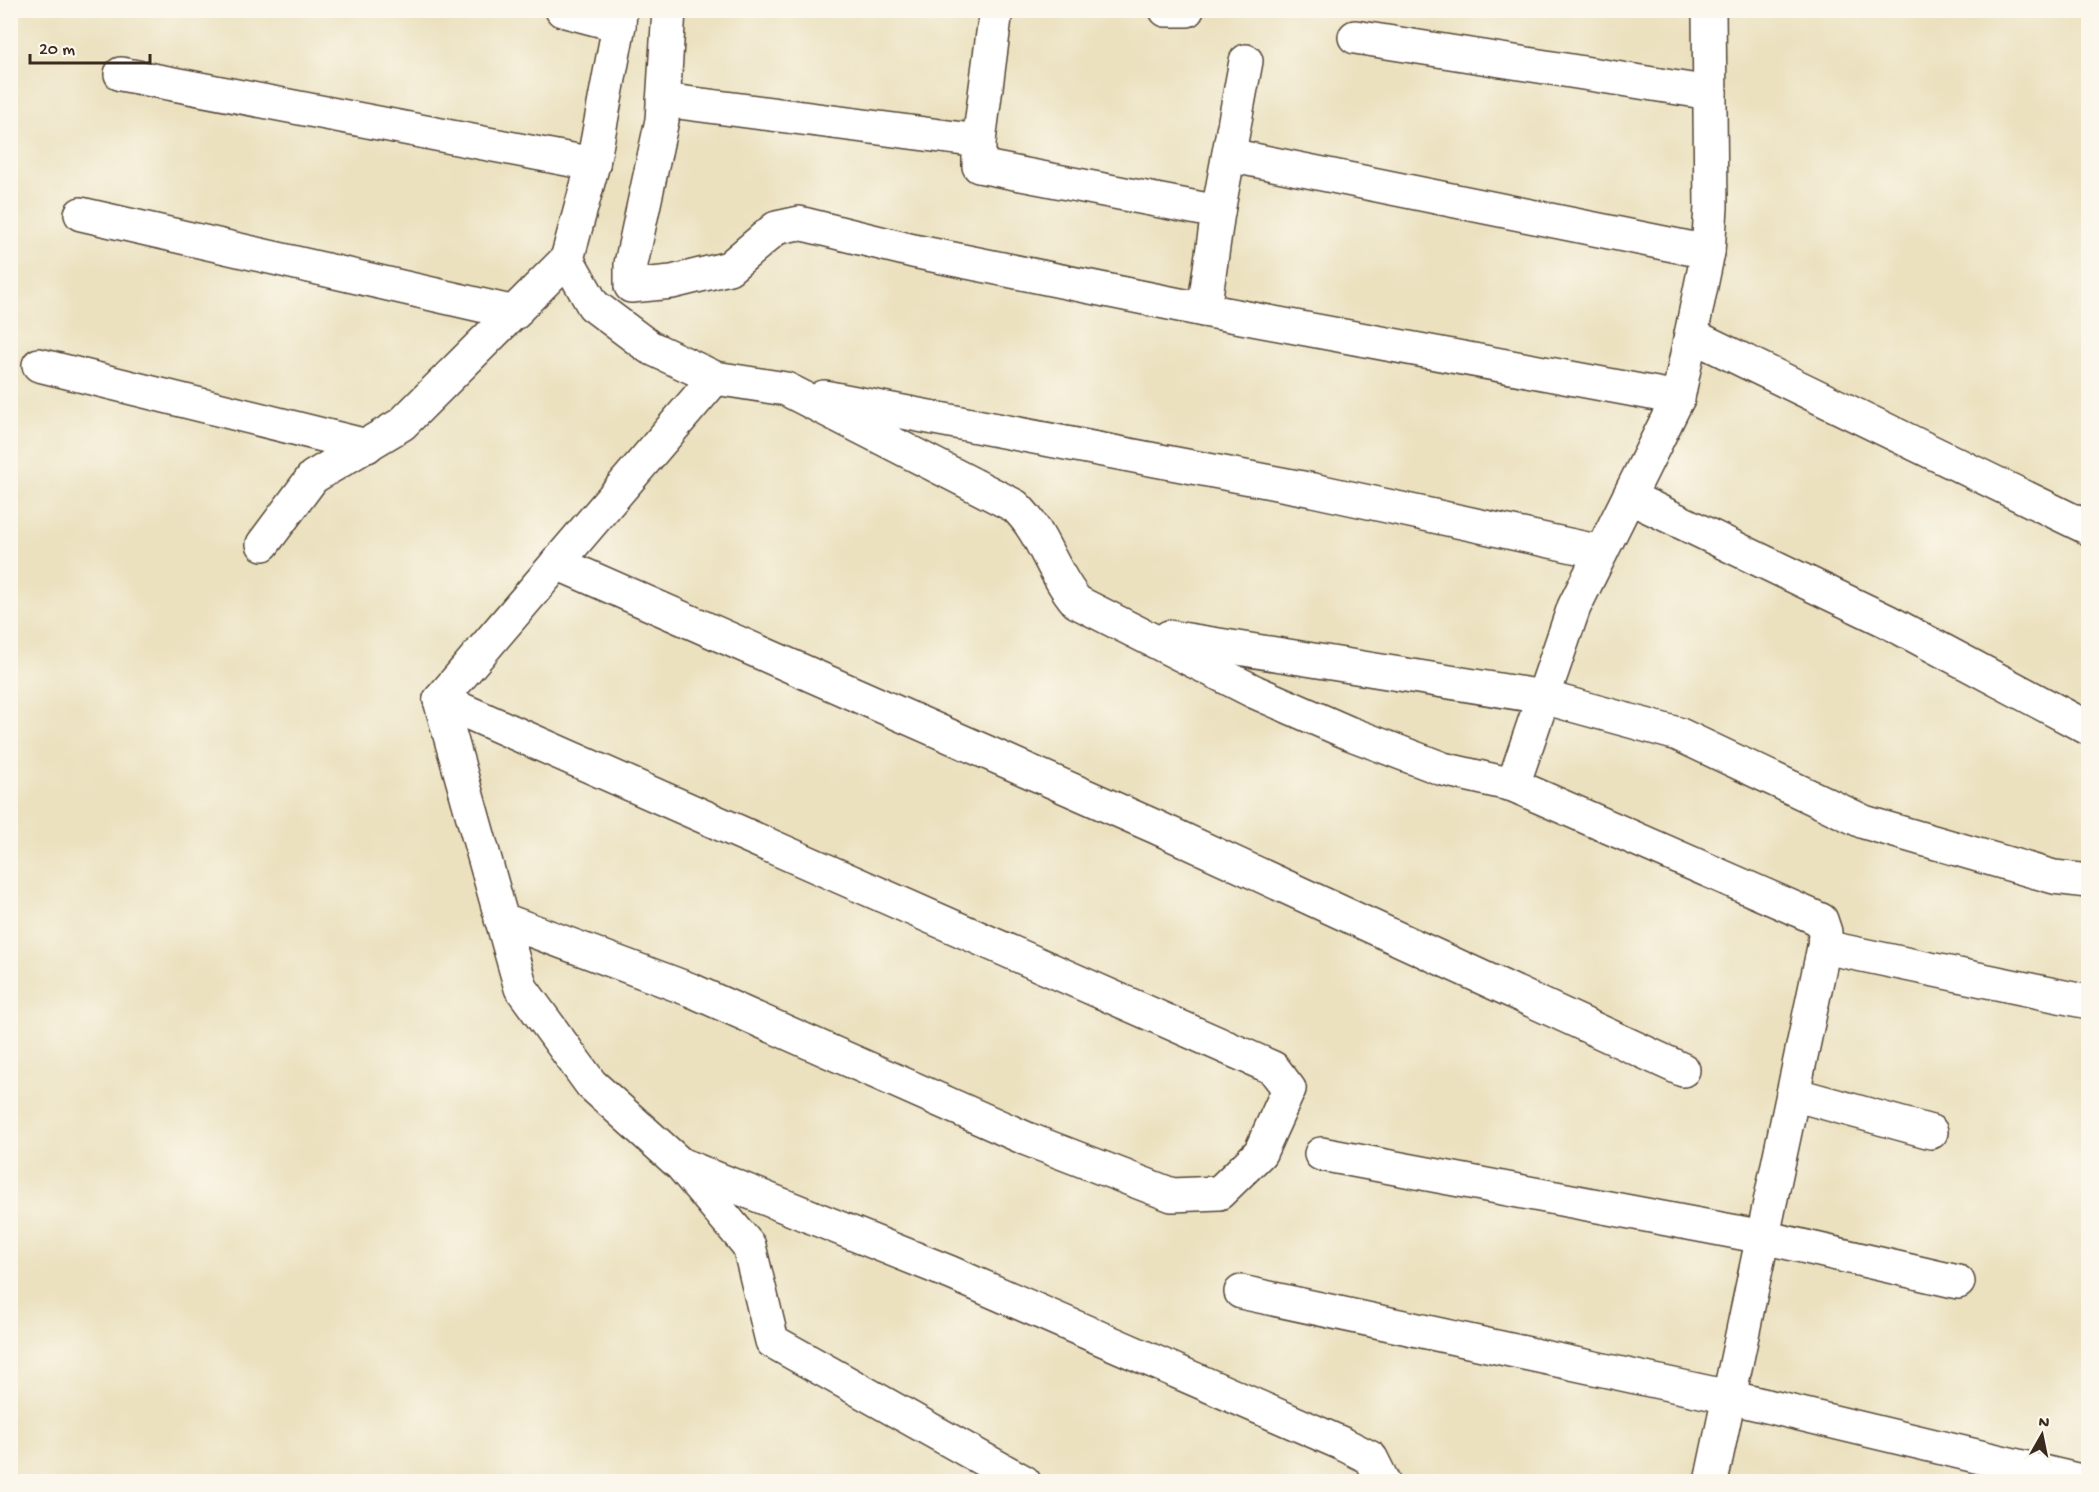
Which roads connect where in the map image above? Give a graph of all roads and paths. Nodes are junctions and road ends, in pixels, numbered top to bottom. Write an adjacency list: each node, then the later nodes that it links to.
1 (562, 10): 7 (street)
2 (669, 10): 12 (street)
3 (996, 10): 13 (street)
4 (1166, 10): 5 (street)
5 (1187, 10)
6 (1709, 10): 11 (street)
7 (620, 18): 15 (street)
8 (1355, 37): 11 (street)
9 (1246, 61): 14 (street)
10 (120, 74): 15 (street)
11 (1710, 93): 18 (street)
12 (663, 100): 13 (street); 20 (street)
13 (979, 141): 16 (street)
14 (1229, 155): 16 (street); 18 (street)
15 (593, 164): 19 (street)
16 (1218, 212): 22 (street)
17 (81, 214): 23 (street)
18 (1708, 252): 24 (street)
19 (567, 260): 21 (street); 23 (street)
20 (631, 286): 21 (street); 22 (street)
21 (593, 305): 26 (street)
22 (1204, 310): 28 (street)
23 (514, 313): 29 (street)
24 (1691, 335): 28 (street); 31 (street)
25 (39, 365): 29 (street)
26 (715, 378): 27 (street); 34 (street)
27 (786, 389): 33 (street); 35 (street)
28 (1678, 398): 30 (street)
29 (367, 446): 32 (street)
30 (1629, 497): 33 (street); 38 (street)
31 (2088, 528)
32 (263, 544)
33 (1601, 552): 36 (street)
34 (556, 563): 37 (street); 44 (street)
35 (1137, 632): 36 (street); 39 (street)
36 (1543, 697): 39 (street); 40 (street)
37 (440, 700): 41 (street); 41 (street)
38 (2088, 728)
39 (1513, 785): 42 (street)
40 (2088, 881)
41 (501, 920): 48 (street)
42 (1824, 947): 43 (street); 45 (street)
43 (2088, 1002)
44 (1683, 1070)
45 (1793, 1094): 46 (street); 49 (street)
46 (1930, 1132)
47 (1321, 1154): 49 (street)
48 (681, 1165): 53 (street); 54 (street)
49 (1763, 1238): 50 (street); 52 (street)
50 (1958, 1282)
51 (1240, 1292): 52 (street)
52 (1729, 1397): 55 (street); 56 (street)
53 (1024, 1482)
54 (1383, 1482)
55 (1711, 1482)
56 (2085, 1482)

